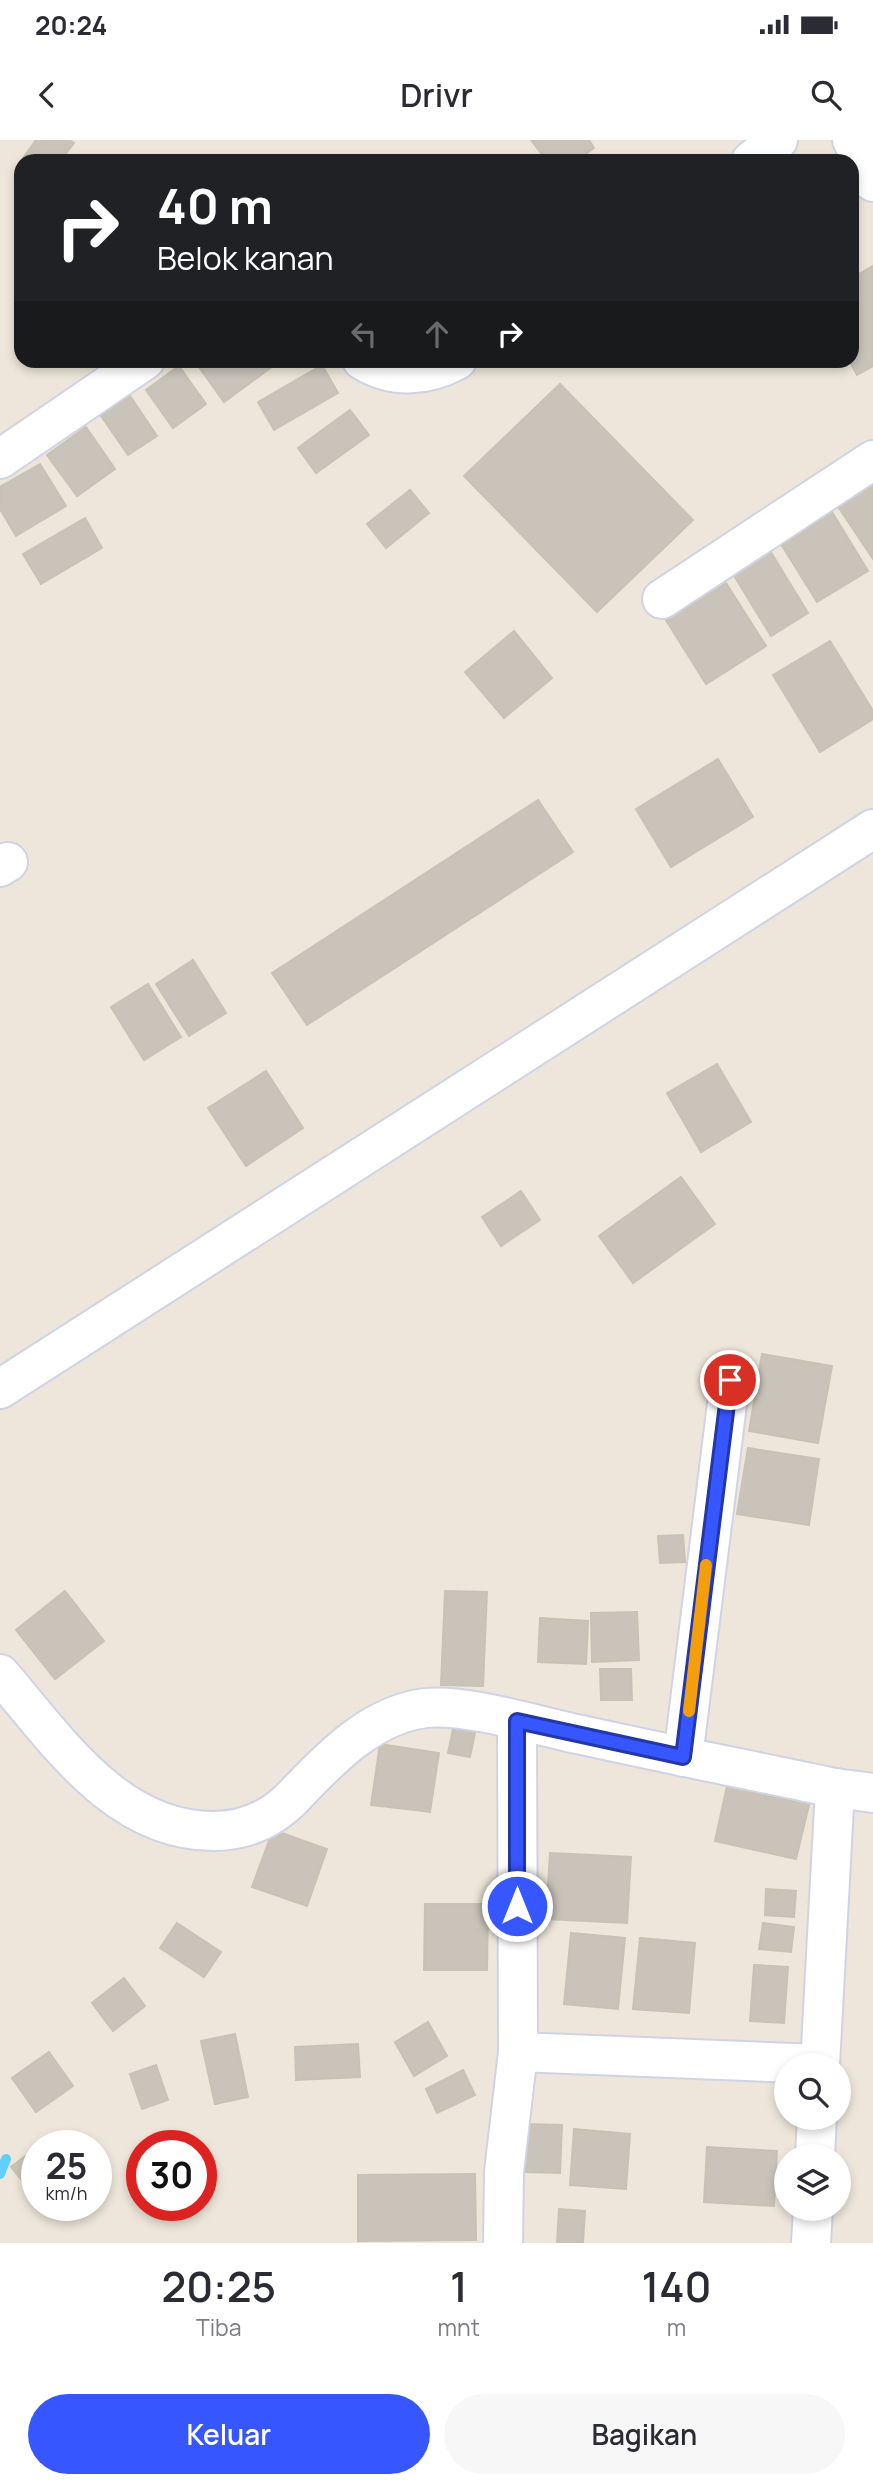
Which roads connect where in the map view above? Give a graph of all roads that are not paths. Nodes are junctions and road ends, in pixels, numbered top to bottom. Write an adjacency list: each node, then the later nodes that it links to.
1 (778, 140): 3 (street)
2 (852, 140): 4 (street)
3 (760, 154)
4 (873, 182)
5 (133, 368): 8 (street)
6 (377, 368): 7 (street)
7 (432, 368)
8 (0, 459)
9 (873, 460): 10 (street)
10 (662, 599)
11 (873, 829): 13 (street)
12 (730, 1380): 16 (street)
13 (0, 1389)
14 (0, 1674): 15 (street)
15 (517, 1721): 16 (street); 19 (street)
16 (683, 1757): 17 (street)
17 (835, 1788): 18 (street); 20 (street)
18 (873, 1793)
19 (518, 2052): 21 (street); 23 (street)
20 (821, 2053)
21 (774, 2063)
22 (812, 2221): 24 (street)
23 (502, 2243)
24 (811, 2243)

